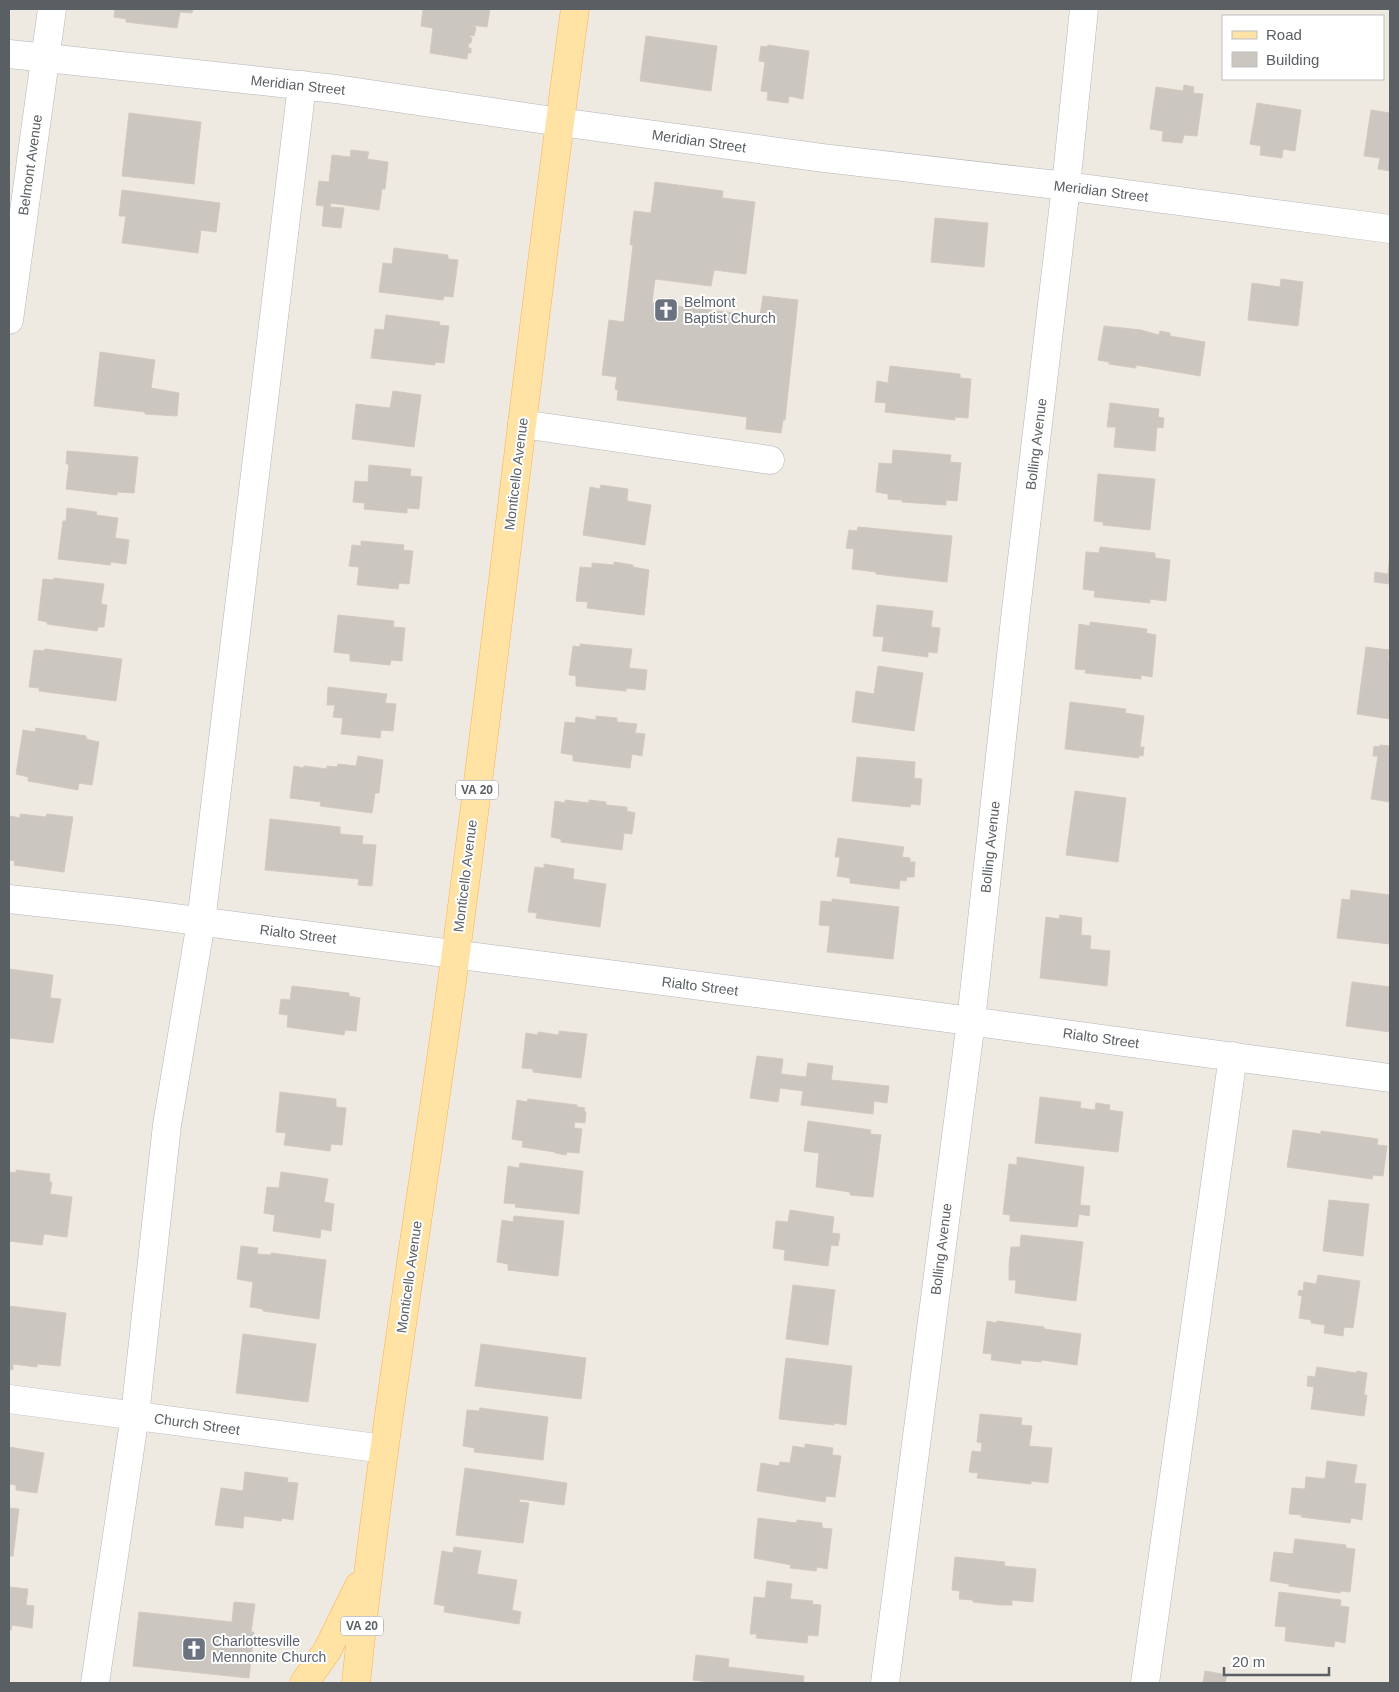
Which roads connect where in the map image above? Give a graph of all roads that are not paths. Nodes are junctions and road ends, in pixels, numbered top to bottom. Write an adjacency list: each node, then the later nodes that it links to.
1 (52, 9): 5 (street, Belmont Avenue)
2 (575, 9): 7 (main road, Monticello Avenue / VA 20)
3 (1084, 9): 8 (street, Bolling Avenue)
4 (9, 54): 5 (street, Meridian Street)
5 (45, 58): 6 (street, Meridian Street); 10 (street, Belmont Avenue)
6 (302, 85): 7 (street, Meridian Street); 14 (street)
7 (560, 122): 8 (street, Meridian Street); 11 (main road, Monticello Avenue / VA 20)
8 (1066, 186): 9 (street, Meridian Street); 16 (street, Bolling Avenue)
9 (1390, 229)
10 (9, 320)
11 (522, 424): 12 (street); 15 (main road, Monticello Avenue / VA 20)
12 (770, 460)
13 (9, 899): 14 (street, Rialto Street)
14 (201, 922): 15 (street, Rialto Street); 20 (street)
15 (456, 954): 16 (street, Rialto Street); 21 (main road, Monticello Avenue / VA 20)
16 (971, 1021): 17 (street, Rialto Street); 26 (street, Bolling Avenue)
17 (1233, 1056): 18 (street, Rialto Street); 27 (street)
18 (1390, 1078)
19 (9, 1399): 20 (street, Church Street)
20 (135, 1416): 21 (street, Church Street); 23 (street)
21 (384, 1449): 22 (main road, Monticello Avenue / VA 20)
22 (367, 1569): 24 (main road, VA 20); 25 (main road, Monticello Avenue / VA 20)
23 (95, 1683)
24 (304, 1683)
25 (356, 1683)
26 (885, 1683)
27 (1145, 1683)

